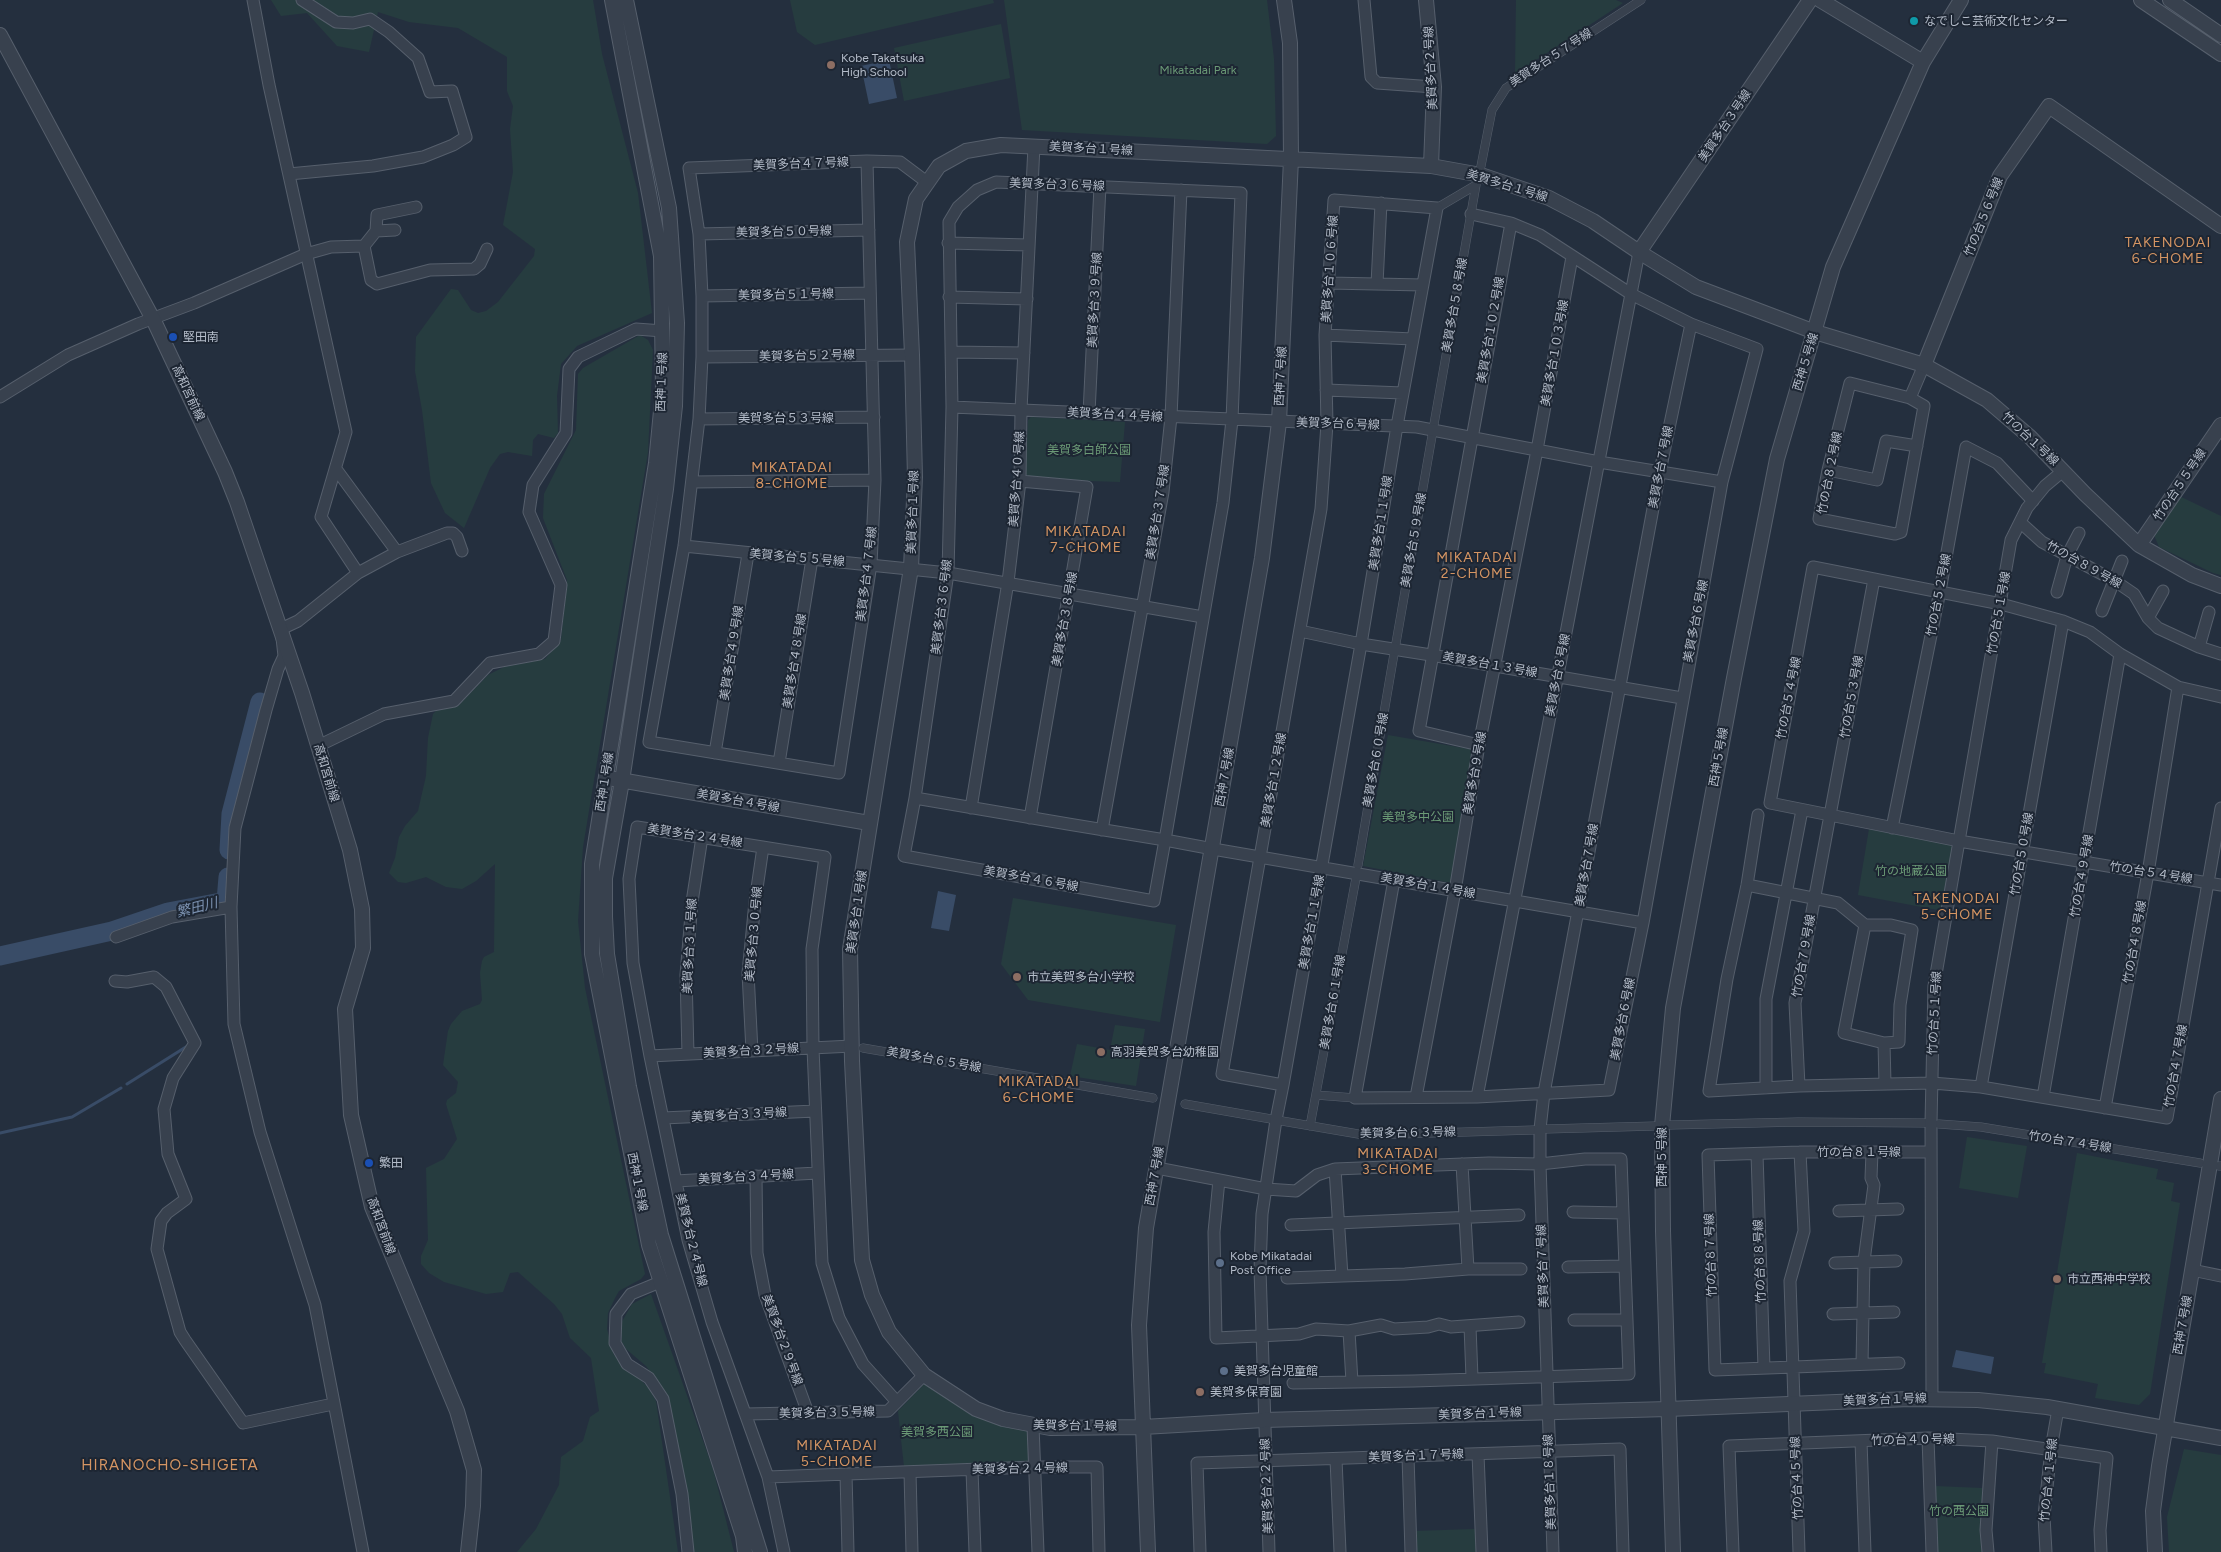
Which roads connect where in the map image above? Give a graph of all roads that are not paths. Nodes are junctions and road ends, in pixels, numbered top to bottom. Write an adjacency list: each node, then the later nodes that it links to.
1 (253, 0): 24 (street)
2 (302, 0): 24 (street)
3 (612, 0): 56 (street, 西神１号線)
4 (626, 0): 145 (street, 西神１号線)
5 (1284, 0): 20 (street, 西神７号線)
6 (1364, 0): 18 (street)
7 (1426, 0): 18 (street, 美賀多台２号線)
8 (1641, 0): 23 (street, 美賀多台５７号線)
9 (1810, 0): 43 (street, 美賀多台３号線)
10 (1820, 0): 17 (street)
11 (1961, 0): 17 (street, 西神５号線)
12 (2141, 0): 16 (street)
13 (2170, 0): 15 (street)
14 (0, 35): 54 (street, 高和宮前線)
15 (2221, 35)
16 (2221, 54)
17 (1923, 62): 57 (street, 西神５号線)
18 (1434, 87): 22 (street, 美賀多台２号線)
19 (1034, 146): 20 (street, 美賀多台１号線); 25 (street, 美賀多台１号線); 26 (street, 美賀多台４０号線)
20 (1291, 159): 22 (street, 美賀多台１号線); 77 (street, 西神７号線)
21 (867, 161): 25 (street); 36 (street, 美賀多台４７号線); 38 (street, 美賀多台４７号線)
22 (1431, 166): 43 (street, 美賀多台１号線)
23 (1480, 166)
24 (289, 174): 44 (street)
25 (928, 182): 62 (street, 美賀多台１号線)
26 (1032, 183): 27 (street, 美賀多台３６号線); 39 (street, 美賀多台３６号線); 40 (street, 美賀多台４０号線)
27 (1100, 186): 28 (street, 美賀多台３６号線); 72 (street, 美賀多台３９号線)
28 (1181, 190): 73 (street, 美賀多台３７号線); 76 (street, 美賀多台３６号線)
29 (1381, 204): 31 (street, 美賀多台１０６号線); 46 (street, 美賀多台１０６号線); 47 (street)
30 (416, 207): 37 (street)
31 (1437, 208): 32 (street, 美賀多台５８号線); 48 (street)
32 (1471, 214): 33 (street); 79 (street, 美賀多台５８号線)
33 (1511, 223): 45 (street); 83 (street, 美賀多台１０２号線)
34 (2221, 226): 65 (street, 竹の台５６号線)
35 (395, 230): 37 (street)
36 (869, 230): 38 (street, 美賀多台５０号線); 49 (street, 美賀多台４７号線)
37 (376, 232): 41 (street)
38 (698, 234): 51 (street, 美賀多台４７号線)
39 (948, 243): 40 (street); 52 (street, 美賀多台３６号線)
40 (1029, 245): 53 (street, 美賀多台４０号線)
41 (364, 246): 42 (street); 44 (street)
42 (487, 249)
43 (1639, 252): 50 (street, 美賀多台８号線); 57 (street, 美賀多台１号線)
44 (306, 254): 54 (street); 87 (street)
45 (1572, 257): 50 (street); 85 (street, 美賀多台１０３号線)
46 (1329, 283): 47 (street); 58 (street, 美賀多台１０６号線)
47 (1377, 284): 48 (street)
48 (1423, 285): 59 (street)
49 (870, 293): 51 (street, 美賀多台５１号線); 63 (street, 美賀多台４７号線)
50 (1631, 294): 55 (street, 美賀多台６号線); 86 (street, 美賀多台８号線)
51 (702, 296): 64 (street, 美賀多台４７号線)
52 (949, 297): 53 (street); 60 (street, 美賀多台３６号線)
53 (1026, 299): 61 (street, 美賀多台４０号線)
54 (153, 318): 68 (street); 125 (street, 高和宮前線)
55 (1690, 324): 89 (street, 美賀多台７号線); 94 (street, 美賀多台６号線)
56 (663, 332): 141 (street); 144 (street, 西神１号線)
57 (1815, 332): 65 (street, 竹の台１号線); 272 (street, 西神５号線)
58 (1326, 335): 59 (street); 66 (street, 美賀多台１０６号線)
59 (1413, 338): 67 (street)
60 (950, 352): 61 (street); 70 (street, 美賀多台３６号線)
61 (1024, 354): 71 (street, 美賀多台４０号線)
62 (912, 355): 63 (street, 美賀多台５２号線); 107 (street, 美賀多台１号線)
63 (872, 356): 64 (street, 美賀多台５２号線); 75 (street, 美賀多台４７号線)
64 (702, 358): 74 (street, 美賀多台４７号線)
65 (1924, 365): 69 (street); 90 (street, 竹の台１号線)
66 (1326, 390): 67 (street); 78 (street, 美賀多台１０６号線)
67 (1403, 394): 81 (street)
68 (0, 397)
69 (1910, 398): 84 (street, 竹の台８２号線); 88 (street, 竹の台８２号線)
70 (952, 407): 71 (street, 美賀多台４４号線); 109 (street, 美賀多台３６号線)
71 (1021, 410): 72 (street, 美賀多台４４号線); 92 (street, 美賀多台４０号線)
72 (1089, 413): 73 (street, 美賀多台４４号線)
73 (1171, 417): 76 (street, 美賀多台４４号線); 119 (street, 美賀多台３７号線)
74 (699, 418): 75 (street, 美賀多台５３号線); 93 (street, 美賀多台４７号線)
75 (874, 418): 91 (street, 美賀多台４７号線)
76 (1232, 420): 77 (street, 美賀多台４４号線); 122 (street, 美賀多台３６号線)
77 (1279, 422): 78 (street, 美賀多台６号線); 160 (street, 西神７号線)
78 (1326, 424): 81 (street, 美賀多台６号線); 126 (street, 美賀多台１２号線)
79 (1434, 424)
80 (2221, 425): 98 (street, 竹の台５５号線)
81 (1397, 426): 83 (street, 美賀多台６号線); 128 (street, 美賀多台１１号線)
82 (1432, 436): 127 (street, 美賀多台５９号線)
83 (1472, 437): 85 (street, 美賀多台６号線); 133 (street, 美賀多台１０２号線)
84 (1917, 446): 88 (street); 88 (street, 竹の台８２号線)
85 (1538, 450): 86 (street, 美賀多台６号線); 134 (street, 美賀多台９号線)
86 (1600, 462): 89 (street, 美賀多台６号線); 135 (street, 美賀多台８号線)
87 (336, 469): 101 (street); 108 (street)
88 (1828, 470)
89 (1660, 471): 94 (street, 美賀多台６号線); 137 (street, 美賀多台７号線)
90 (2063, 471): 95 (street, 竹の台５１号線); 98 (street, 竹の台１号線)
91 (876, 480): 93 (street); 106 (street, 美賀多台４７号線)
92 (1020, 481): 112 (street, 美賀多台４０号線); 117 (street, 美賀多台３８号線)
93 (692, 482): 99 (street, 美賀多台４７号線)
94 (1722, 482): 139 (street, 美賀多台６号線)
95 (2033, 501): 96 (street, 竹の台５１号線); 114 (street, 竹の台５２号線)
96 (2020, 522): 103 (street, 竹の台８９号線); 118 (street, 竹の台５１号線)
97 (2079, 533): 103 (street)
98 (2139, 545): 113 (street, 竹の台１号線)
99 (684, 546): 102 (street, 美賀多台５５号線); 142 (street, 美賀多台４７号線)
100 (462, 551): 101 (street)
101 (397, 552): 108 (street)
102 (748, 554): 104 (street, 美賀多台５５号線); 142 (street, 美賀多台４９号線)
103 (2067, 556): 111 (street, 竹の台８９号線); 116 (street)
104 (812, 559): 106 (street, 美賀多台５５号線); 143 (street, 美賀多台４８号線)
105 (2122, 561): 111 (street)
106 (871, 564): 107 (street, 美賀多台５５号線); 143 (street, 美賀多台４７号線)
107 (910, 568): 109 (street, 美賀多台５５号線); 153 (street, 美賀多台１号線)
108 (358, 573): 125 (street)
109 (948, 573): 112 (street, 美賀多台５５号線); 146 (street, 美賀多台３６号線)
110 (1874, 579): 114 (street, 竹の台５４号線); 149 (street, 竹の台５４号線); 151 (street, 竹の台５３号線)
111 (2115, 580): 120 (street); 123 (street, 竹の台８９号線)
112 (1008, 582): 117 (street, 美賀多台５５号線); 147 (street, 美賀多台４０号線)
113 (2221, 586)
114 (1940, 591): 118 (street, 竹の台５４号線); 154 (street, 竹の台５２号線)
115 (2163, 591): 123 (street)
116 (2057, 592)
117 (1070, 593): 119 (street, 美賀多台５５号線); 152 (street, 美賀多台３８号線)
118 (2000, 604): 124 (street, 竹の台５４号線); 158 (street, 竹の台５１号線)
119 (1142, 606): 122 (street, 美賀多台５５号線); 155 (street, 美賀多台３７号線)
120 (2102, 611)
121 (2209, 612): 129 (street)
122 (1203, 617): 157 (street, 美賀多台３６号線)
123 (2148, 618): 129 (street, 竹の台８９号線)
124 (2063, 621): 131 (street, 竹の台５４号線); 161 (street, 竹の台５０号線)
125 (281, 630): 141 (street, 高和宮前線); 176 (street)
126 (1300, 632): 128 (street, 美賀多台１３号線); 162 (street, 美賀多台１２号線)
127 (1396, 643)
128 (1361, 644): 133 (street, 美賀多台１３号線); 165 (street, 美賀多台１１号線)
129 (2198, 647): 132 (street, 竹の台８９号線)
130 (1394, 654): 164 (street, 美賀多台６０号線)
131 (2120, 654): 136 (street, 竹の台５４号線); 163 (street, 竹の台４９号線)
132 (2221, 654)
133 (1431, 655): 134 (street, 美賀多台１３号線); 140 (street, 美賀多台１０２号線)
134 (1494, 666): 135 (street, 美賀多台１３号線); 140 (street, 美賀多台９号線)
135 (1557, 677): 137 (street, 美賀多台１３号線); 175 (street, 美賀多台８号線)
136 (2178, 687): 138 (street, 竹の台５４号線); 166 (street, 竹の台４８号線)
137 (1620, 688): 139 (street, 美賀多台１３号線); 177 (street, 美賀多台７号線)
138 (2221, 697)
139 (1681, 698): 178 (street, 美賀多台６号線)
140 (1479, 745): 172 (street, 美賀多台９号線)
141 (318, 746): 298 (street, 高和宮前線)
142 (715, 753): 143 (street, 美賀多台４７号線)
143 (779, 763)
144 (606, 778): 145 (street, 美賀多台４号線); 249 (street, 西神１号線)
145 (622, 781): 153 (street, 美賀多台４号線); 301 (street, 西神１号線)
146 (915, 798): 147 (street); 157 (street, 美賀多台４６号線)
147 (970, 808): 152 (street)
148 (2221, 808): 169 (street, 竹の台４７号線)
149 (1802, 810): 151 (street, 竹の台５４号線); 173 (street)
150 (1758, 815): 170 (street)
151 (1831, 816): 154 (street, 竹の台５４号線); 174 (street, 竹の台７９号線)
152 (1030, 818): 155 (street)
153 (870, 823): 183 (street, 美賀多台１号線)
154 (1892, 828): 158 (street, 竹の台５４号線)
155 (1102, 830): 157 (street)
156 (702, 837): 159 (street, 美賀多台２４号線); 186 (street, 美賀多台３１号線); 187 (street, 美賀多台２４号線)
157 (1165, 840): 160 (street)
158 (1959, 841): 161 (street, 竹の台５４号線); 188 (street, 竹の台５１号線)
159 (763, 847): 184 (street, 美賀多台２４号線); 185 (street, 美賀多台３０号線)
160 (1213, 849): 162 (street, 美賀多台１４号線); 222 (street, 西神７号線)
161 (2022, 852): 163 (street, 竹の台５４号線); 192 (street, 竹の台５０号線)
162 (1260, 857): 165 (street, 美賀多台１４号線); 190 (street, 美賀多台１２号線)
163 (2084, 862): 166 (street, 竹の台５４号線); 197 (street, 竹の台４９号線)
164 (1358, 865)
165 (1321, 867): 168 (street, 美賀多台１４号線); 190 (street, 美賀多台１１号線)
166 (2148, 873): 169 (street, 竹の台５４号線); 203 (street, 竹の台４８号線)
167 (1356, 878): 195 (street, 美賀多台６１号線)
168 (1394, 880): 172 (street, 美賀多台１４号線); 199 (street)
169 (2209, 882): 171 (street, 竹の台５４号線); 203 (street, 竹の台４７号線)
170 (1747, 885): 173 (street); 193 (street)
171 (2221, 885)
172 (1455, 890): 175 (street, 美賀多台１４号線); 200 (street, 美賀多台９号線)
173 (1787, 892): 174 (street); 193 (street)
174 (1815, 897): 179 (street); 191 (street, 竹の台７９号線)
175 (1516, 901): 177 (street, 美賀多台１４号線); 196 (street, 美賀多台８号線)
176 (231, 907): 180 (street); 270 (street)
177 (1579, 912): 178 (street, 美賀多台１４号線); 194 (street, 美賀多台７号線)
178 (1643, 923): 194 (street, 美賀多台６号線)
179 (1865, 925): 182 (street); 182 (street)
180 (116, 937)
181 (115, 981): 270 (street)
182 (1884, 1043): 189 (street)
183 (858, 1047): 184 (street, 美賀多台３２号線); 198 (street, 美賀多台６５号線); 263 (street, 美賀多台１号線)
184 (813, 1048): 185 (street, 美賀多台３２号線); 204 (street, 美賀多台２４号線)
185 (752, 1051): 186 (street, 美賀多台３２号線)
186 (688, 1054): 187 (street, 美賀多台３２号線)
187 (650, 1056): 205 (street, 美賀多台２４号線)
188 (1932, 1083): 189 (street); 192 (street, 竹の台４７号線); 217 (street, 竹の台５１号線)
189 (1885, 1084): 191 (street)
190 (1284, 1085): 228 (street, 美賀多台１１号線)
191 (1799, 1086): 193 (street)
192 (1981, 1087): 197 (street, 竹の台４７号線)
193 (1766, 1088)
194 (1544, 1093): 196 (street, 美賀多台６号線); 221 (street, 美賀多台７号線)
195 (1316, 1095): 199 (street); 211 (street, 美賀多台６１号線)
196 (1477, 1097): 200 (street, 美賀多台６号線)
197 (2043, 1097): 203 (street, 竹の台４７号線)
198 (1153, 1098)
199 (1355, 1098): 200 (street, 美賀多台６号線)
200 (1416, 1098)
201 (2221, 1099): 245 (street, 西神７号線)
202 (1185, 1104): 206 (street)
203 (2105, 1108)
204 (815, 1111): 205 (street, 美賀多台３３号線); 224 (street, 美賀多台２４号線)
205 (663, 1118): 227 (street, 美賀多台２４号線)
206 (1271, 1119)
207 (1282, 1121): 211 (street, 美賀多台６３号線)
208 (1927, 1123): 210 (street)
209 (1939, 1124): 219 (street, 竹の台７４号線)
210 (1670, 1125)
211 (1310, 1126): 214 (street, 美賀多台６３号線)
212 (1656, 1126): 213 (street)
213 (1546, 1129)
214 (1534, 1130)
215 (1800, 1152): 216 (street, 竹の台８１号線); 218 (street, 竹の台８７号線); 261 (street, 竹の台８１号線)
216 (1872, 1152): 217 (street, 竹の台８１号線); 230 (street)
217 (1931, 1152): 268 (street, 竹の台５１号線)
218 (1757, 1154): 262 (street, 竹の台８８号線); 262 (street, 竹の台８７号線)
219 (2200, 1163)
220 (1462, 1164): 221 (street); 223 (street); 235 (street)
221 (1540, 1164): 233 (street); 264 (street, 美賀多台７号線)
222 (1156, 1168): 226 (street); 279 (street, 西神７号線)
223 (1335, 1169): 228 (street); 236 (street)
224 (817, 1174): 225 (street, 美賀多台３４号線); 269 (street, 美賀多台２４号線)
225 (756, 1176): 227 (street, 美賀多台３４号線); 275 (street, 美賀多台２９号線)
226 (1219, 1180): 228 (street); 258 (street)
227 (676, 1181): 276 (street, 美賀多台２４号線)
228 (1266, 1189): 258 (street, 美賀多台１１号線)
229 (1898, 1209): 230 (street)
230 (1870, 1210): 231 (street); 238 (street)
231 (1839, 1211)
232 (1572, 1212): 233 (street)
233 (1623, 1212): 241 (street)
234 (1519, 1215): 235 (street)
235 (1465, 1218): 236 (street); 244 (street)
236 (1338, 1223): 237 (street); 246 (street)
237 (1291, 1225)
238 (1864, 1261): 239 (street); 240 (street); 251 (street)
239 (1896, 1261)
240 (1836, 1263)
241 (1624, 1266): 242 (street); 254 (street)
242 (1568, 1268)
243 (1521, 1269): 244 (street)
244 (1468, 1270): 246 (street)
245 (2192, 1270): 247 (street); 280 (street, 西神７号線)
246 (1342, 1276): 248 (street)
247 (2221, 1276)
248 (1287, 1278)
249 (660, 1282): 299 (street); 300 (street, 西神１号線)
250 (1894, 1312): 251 (street)
251 (1863, 1313): 252 (street); 260 (street)
252 (1833, 1314)
253 (1574, 1320): 254 (street)
254 (1626, 1320): 264 (street)
255 (1519, 1322): 256 (street)
256 (1470, 1326): 257 (street); 265 (street)
257 (1349, 1330): 258 (street); 266 (street)
258 (1262, 1338): 277 (street, 美賀多台１１号線)
259 (1898, 1363): 260 (street, 竹の台８７号線)
260 (1862, 1364): 261 (street, 竹の台８７号線)
261 (1793, 1367): 262 (street, 竹の台８７号線); 271 (street, 竹の台８１号線)
262 (1764, 1368)
263 (924, 1375): 269 (street, 美賀多台３５号線); 278 (street, 美賀多台１号線)
264 (1547, 1376): 265 (street); 274 (street, 美賀多台７号線)
265 (1472, 1378): 266 (street)
266 (1352, 1382): 267 (street)
267 (1293, 1383)
268 (1932, 1399): 271 (street, 美賀多台１号線); 273 (street, 美賀多台１号線)
269 (897, 1402): 275 (street, 美賀多台３５号線)
270 (333, 1404): 297 (street)
271 (1794, 1404): 272 (street, 美賀多台１号線); 285 (street, 竹の台４５号線)
272 (1668, 1409): 274 (street, 美賀多台１号線); 316 (street, 西神５号線)
273 (2058, 1409): 280 (street, 美賀多台１号線); 286 (street, 竹の台４１号線)
274 (1548, 1412): 277 (street, 美賀多台１号線); 287 (street, 美賀多台１８号線)
275 (808, 1413): 276 (street, 美賀多台３５号線)
276 (746, 1414): 296 (street, 美賀多台２４号線)
277 (1264, 1420): 279 (street, 美賀多台１号線); 291 (street, 美賀多台２２号線)
278 (1033, 1426): 279 (street, 美賀多台１号線); 292 (street)
279 (1143, 1427): 308 (street, 西神７号線)
280 (2165, 1430): 282 (street, 美賀多台１号線); 324 (street, 西神７号線)
281 (1928, 1438): 283 (street, 竹の台４０号線); 284 (street, 竹の台４０号線); 320 (street)
282 (2221, 1438)
283 (1861, 1441): 285 (street, 竹の台４０号線); 319 (street)
284 (1992, 1441): 286 (street, 竹の台４０号線); 321 (street)
285 (1796, 1442): 317 (street, 竹の台４０号線); 318 (street, 竹の台４５号線)
286 (2051, 1448): 322 (street, 竹の台４１号線); 323 (street, 竹の台４０号線)
287 (1549, 1451): 288 (street, 美賀多台１７号線); 314 (street, 美賀多台１８号線); 315 (street, 美賀多台１７号線)
288 (1478, 1454): 289 (street, 美賀多台１７号線); 313 (street)
289 (1408, 1456): 290 (street, 美賀多台１７号線); 312 (street)
290 (1336, 1459): 291 (street, 美賀多台１７号線); 311 (street)
291 (1266, 1461): 309 (street, 美賀多台１７号線); 310 (street, 美賀多台２２号線)
292 (1034, 1467): 293 (street, 美賀多台２４号線); 306 (street); 307 (street, 美賀多台２４号線)
293 (972, 1470): 294 (street, 美賀多台２４号線); 305 (street)
294 (910, 1472): 295 (street, 美賀多台２４号線); 304 (street)
295 (846, 1474): 296 (street, 美賀多台２４号線); 303 (street)
296 (768, 1476): 302 (street, 美賀多台２４号線)
297 (363, 1552)
298 (468, 1552)
299 (688, 1552)
300 (745, 1552)
301 (760, 1552)
302 (784, 1552)
303 (848, 1552)
304 (912, 1552)
305 (975, 1552)
306 (1038, 1552)
307 (1099, 1552)
308 (1148, 1552)
309 (1200, 1552)
310 (1269, 1552)
311 (1340, 1552)
312 (1411, 1552)
313 (1482, 1552)
314 (1553, 1552)
315 (1623, 1552)
316 (1673, 1552)
317 (1733, 1552)
318 (1799, 1552)
319 (1865, 1552)
320 (1932, 1552)
321 (1988, 1552)
322 (2046, 1552)
323 (2102, 1552)
324 (2155, 1552)

